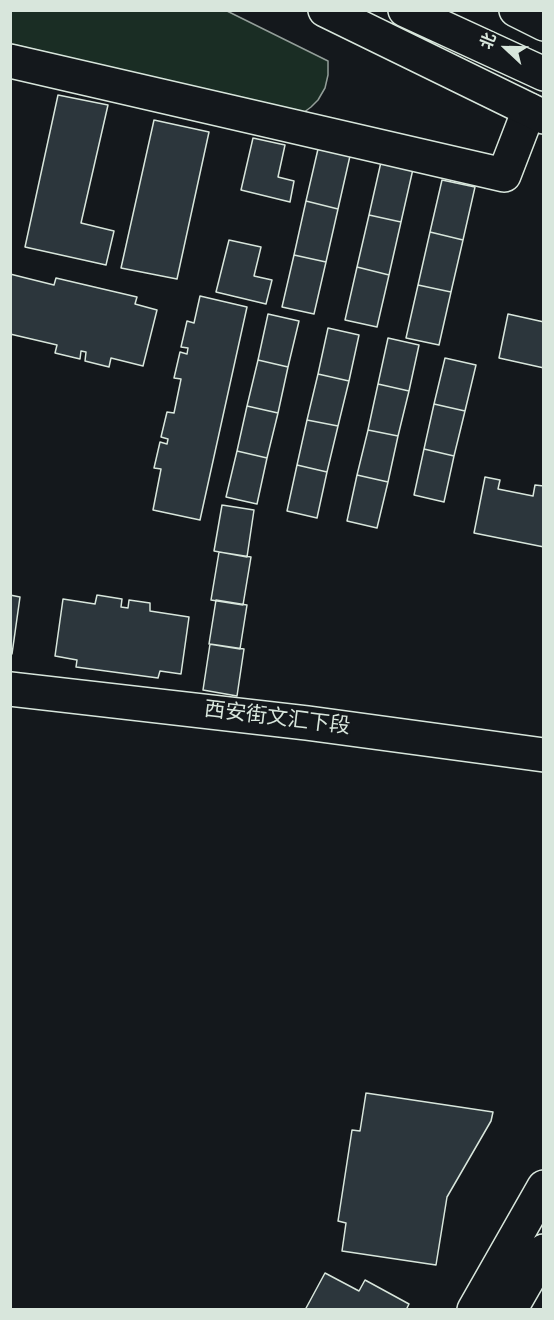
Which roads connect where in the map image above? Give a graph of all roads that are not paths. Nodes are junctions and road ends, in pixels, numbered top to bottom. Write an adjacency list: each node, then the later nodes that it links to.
1 (325, 10): 7 (street)
2 (405, 10): 6 (street)
3 (516, 10): 4 (street)
4 (543, 24)
5 (10, 61): 7 (street)
6 (543, 74)
7 (536, 114)
8 (10, 689): 9 (street, 西安街文汇下段)
9 (543, 755)
10 (543, 1187): 12 (street)
11 (543, 1251): 13 (street)
12 (474, 1310)
13 (510, 1310)

